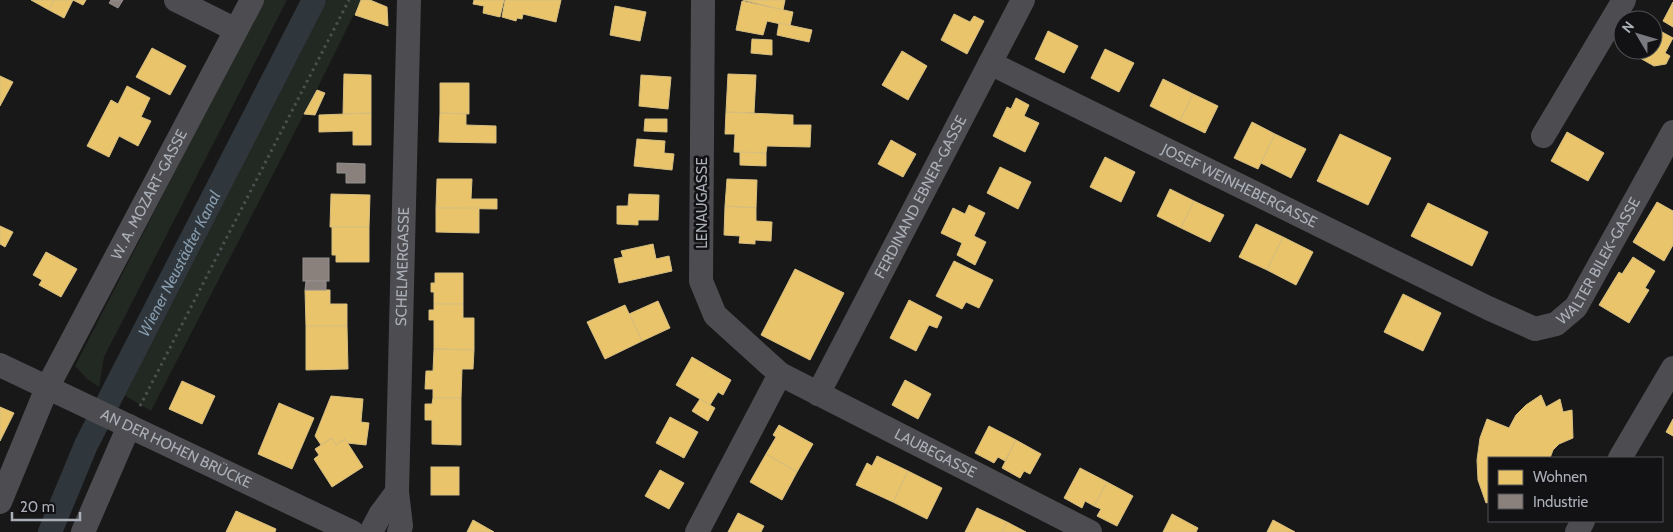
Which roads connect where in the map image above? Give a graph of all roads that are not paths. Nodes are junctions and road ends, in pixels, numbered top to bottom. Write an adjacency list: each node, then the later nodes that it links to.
1 (176, 0): 7 (street)
2 (252, 0): 7 (street, W. A. MOZART-GASSE)
3 (409, 0): 19 (street, SCHELMERGASSE)
4 (703, 0): 14 (street, LENAUGASSE)
5 (1023, 0): 8 (street, FERDINAND EBNER-GASSE)
6 (1624, 0): 10 (street)
7 (236, 30): 15 (street, W. A. MOZART-GASSE)
8 (990, 63): 11 (street, JOSEF WEINHEBERGASSE); 16 (street, FERDINAND EBNER-GASSE)
9 (1673, 132): 11 (street, WALTER BILEK-GASSE)
10 (1543, 136)
11 (1488, 308)
12 (0, 366): 15 (street, AN DER HOHEN BRÜCKE)
13 (1673, 368): 18 (street)
14 (780, 374): 16 (street, LAUBEGASSE); 25 (street)
15 (56, 392): 17 (street, AN DER HOHEN BRÜCKE); 20 (street, W. A. MOZART-GASSE)
16 (818, 394): 26 (street, LAUBEGASSE)
17 (126, 424): 21 (street); 22 (street, AN DER HOHEN BRÜCKE)
18 (1621, 457)
19 (397, 492): 23 (street); 24 (street, SCHELMERGASSE)
20 (0, 502)
21 (82, 532)
22 (352, 532)
23 (371, 532)
24 (399, 532)
25 (697, 532)
26 (1090, 532)

